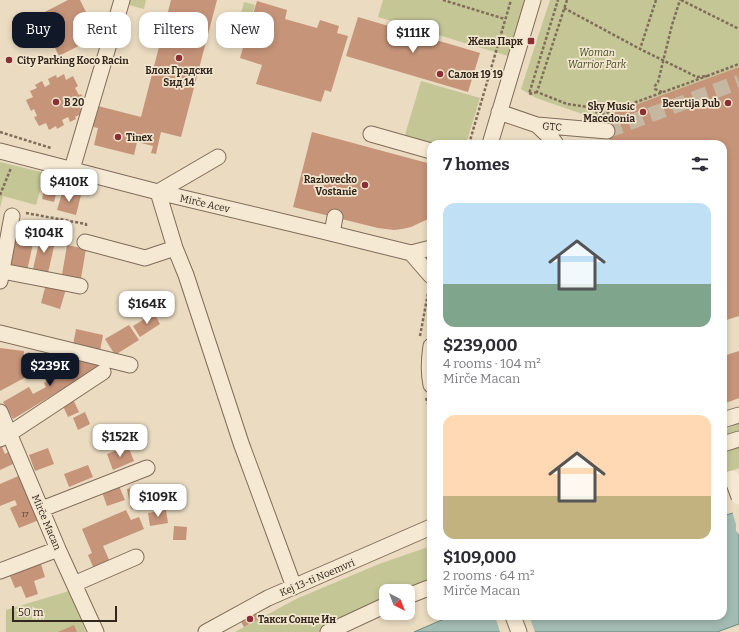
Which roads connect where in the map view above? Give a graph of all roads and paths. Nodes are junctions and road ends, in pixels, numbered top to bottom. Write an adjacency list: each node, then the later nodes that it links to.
1 (122, 0): 29 (street)
2 (443, 0): 10 (path)
3 (512, 0): 10 (path)
4 (533, 0): 18 (street)
5 (558, 0): 16 (path)
6 (566, 0): 9 (path)
7 (656, 0): 12 (path)
8 (681, 0): 11 (path); 13 (path)
9 (564, 8): 12 (path); 16 (path)
10 (506, 19): 22 (path)
11 (739, 28)
12 (640, 49): 13 (path)
13 (664, 60): 15 (path); 17 (path)
14 (739, 64): 15 (path)
15 (707, 76): 17 (path)
16 (537, 92): 17 (path)
17 (662, 92)
18 (499, 112): 19 (street, GTC); 23 (street)
19 (537, 125): 20 (street, GTC); 24 (street)
20 (607, 131)
21 (371, 134): 25 (street)
22 (470, 140)
23 (491, 140)
24 (553, 140)
25 (427, 150)
26 (0, 151): 29 (street, Mirče Acev)
27 (218, 157): 30 (street)
28 (11, 167): 31 (path)
29 (72, 169): 30 (street, Mirče Acev)
30 (158, 192): 34 (street, Mirče Acev); 36 (street)
31 (0, 195)
32 (17, 214): 35 (path); 39 (street)
33 (331, 216): 34 (street)
34 (327, 232): 38 (street, Mirče Acev)
35 (85, 242): 36 (street)
36 (175, 248): 62 (street)
37 (427, 249): 38 (street, Mirče Acev)
38 (412, 253): 40 (street)
39 (1, 276): 41 (street)
40 (427, 277)
41 (80, 286)
42 (427, 324): 44 (path)
43 (0, 333): 45 (street)
44 (426, 342)
45 (130, 365)
46 (103, 372): 50 (street)
47 (0, 412): 50 (street, Mirče Macan)
48 (739, 414): 49 (street)
49 (727, 418)
50 (5, 436): 56 (street, Mirče Macan)
51 (739, 439): 52 (street)
52 (727, 443)
53 (147, 468): 56 (street)
54 (731, 477): 55 (street, bridge)
55 (739, 497)
56 (42, 509): 58 (street, Mirče Macan)
57 (427, 529): 62 (street, Kej 13-ti Noemvri)
58 (58, 549): 60 (street); 61 (street, Mirče Macan)
59 (136, 557): 61 (street)
60 (0, 571)
61 (74, 584): 67 (street, Mirče Macan)
62 (294, 587): 68 (street, Kej 13-ti Noemvri)
63 (427, 588): 64 (street)
64 (415, 593)
65 (379, 608): 69 (street)
66 (515, 620): 70 (street)
67 (96, 632)
68 (206, 632)
69 (328, 632)
70 (519, 632)

